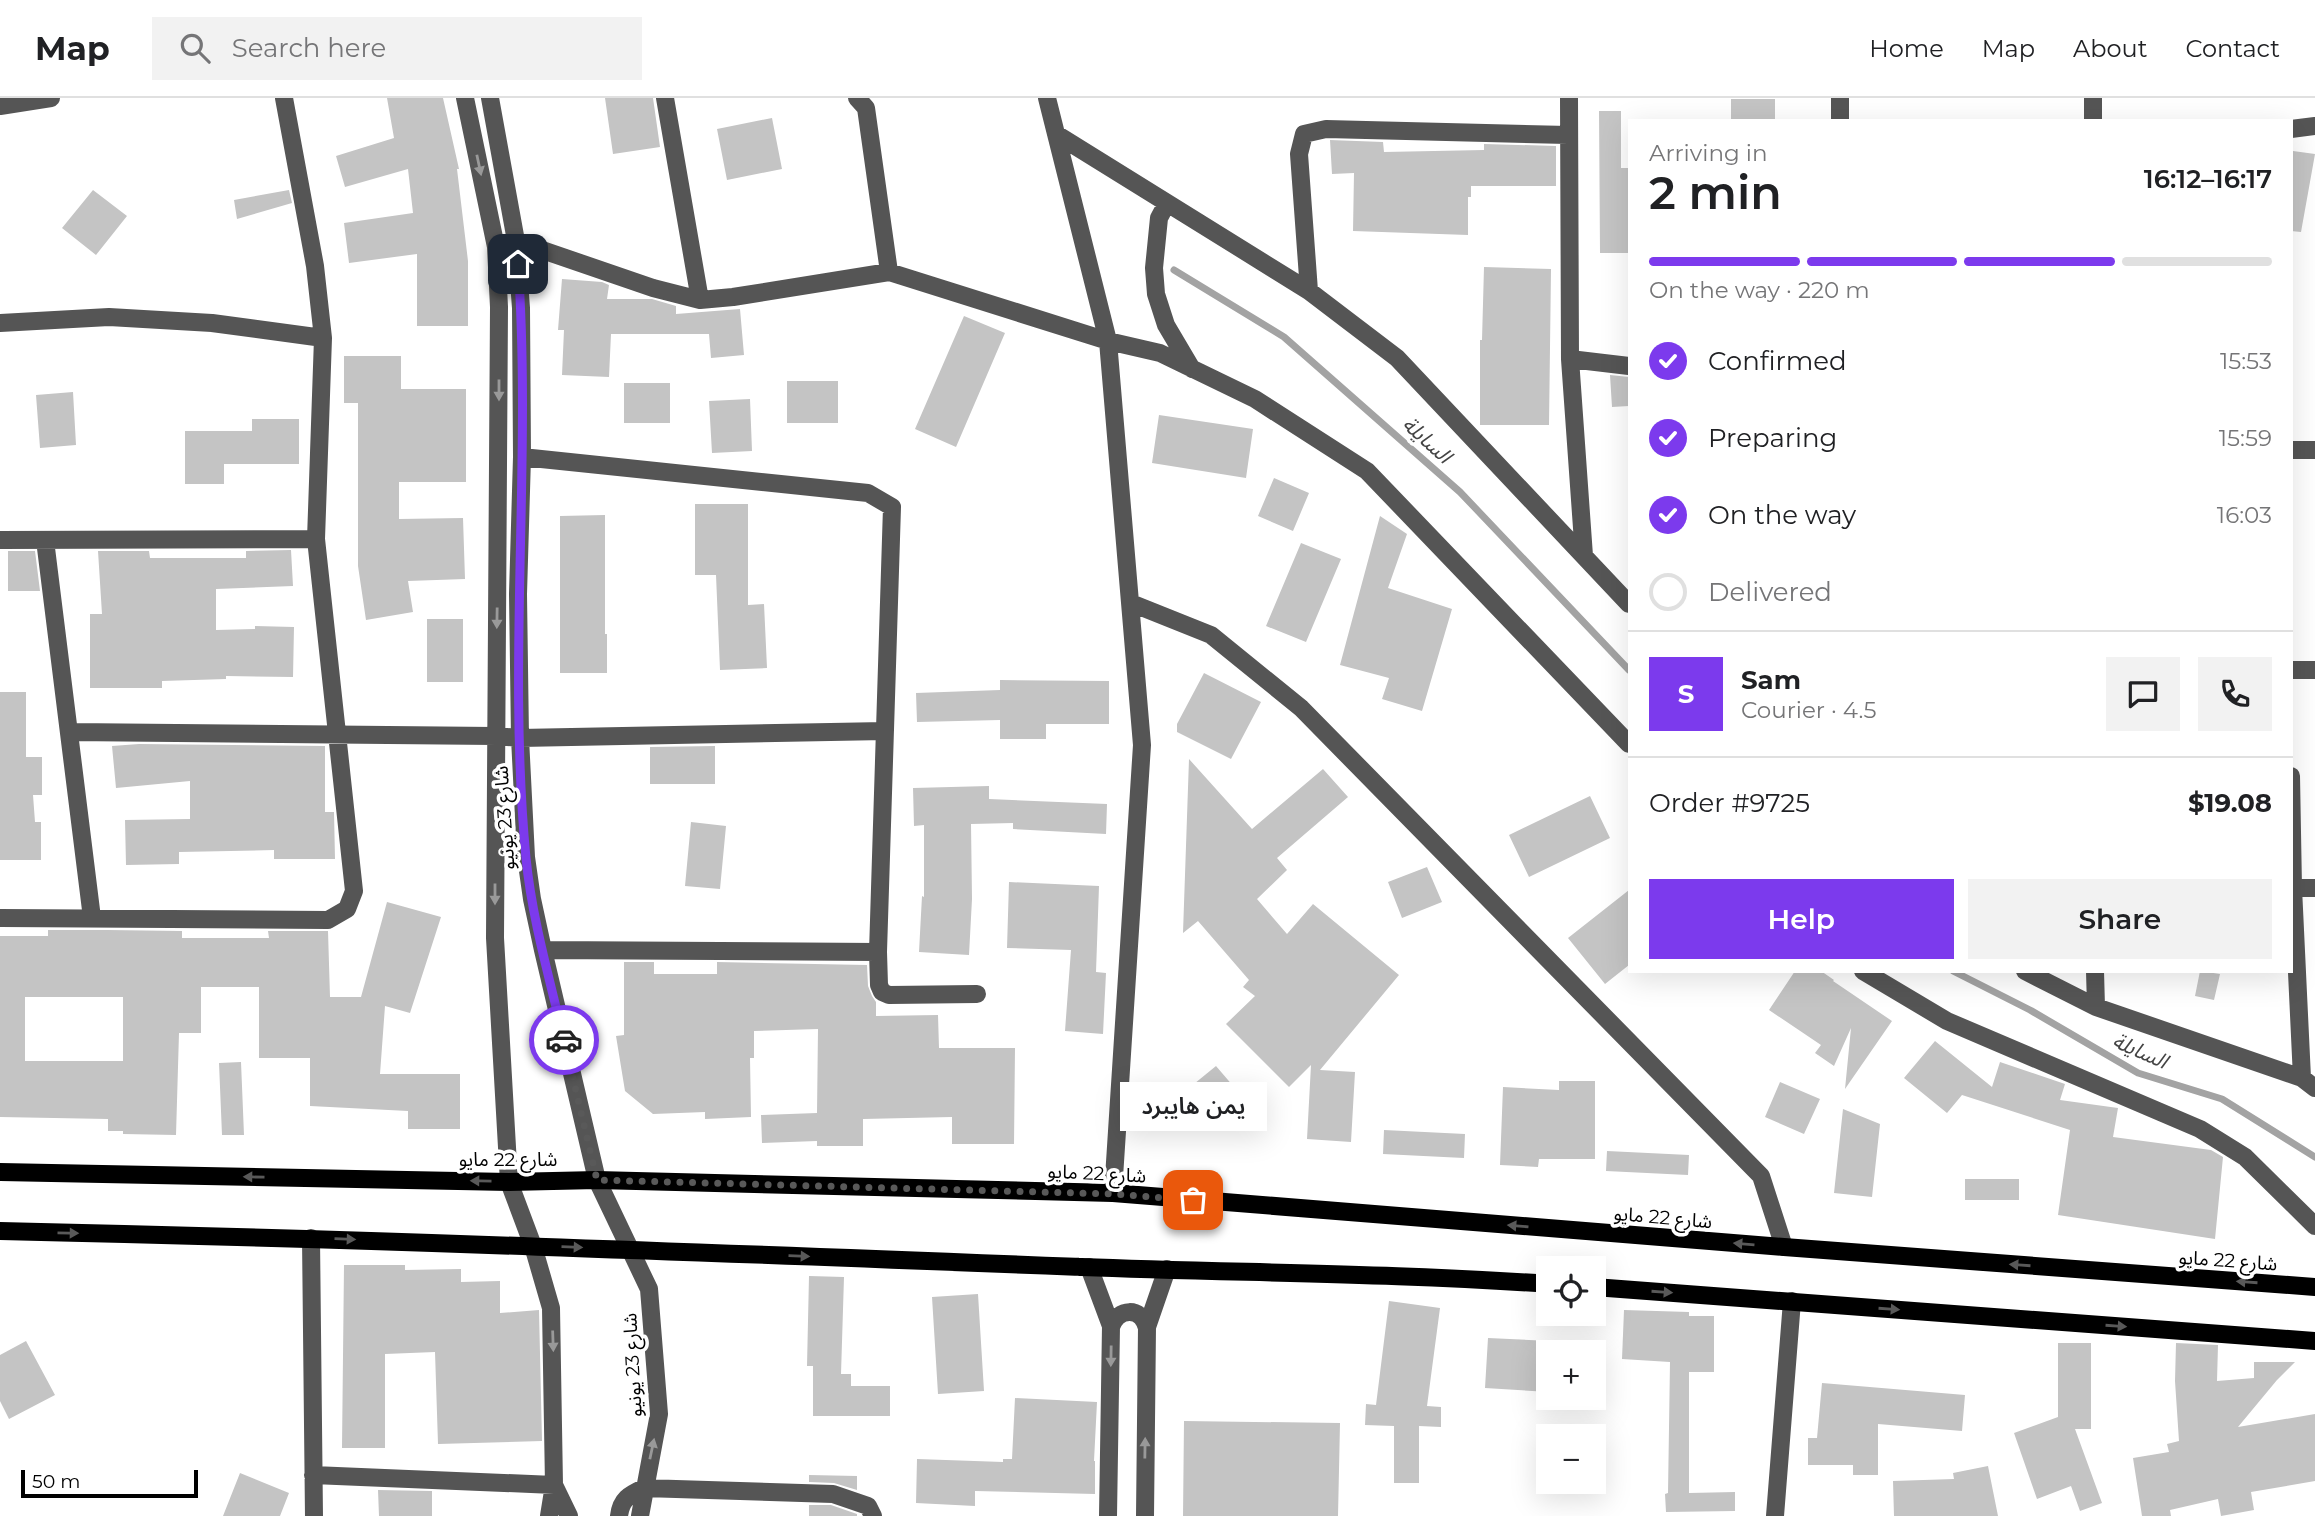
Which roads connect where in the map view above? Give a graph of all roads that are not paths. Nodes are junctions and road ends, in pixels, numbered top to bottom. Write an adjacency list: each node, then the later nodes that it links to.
1 (51, 98): 11 (street)
2 (284, 98): 25 (street)
3 (465, 98): 20 (street, شارع 23 يونيو, one-way to 20)
4 (490, 98): 19 (street, شارع 23 يونيو)
5 (665, 98): 23 (street)
6 (857, 98): 21 (street)
7 (1047, 98): 16 (street)
8 (1569, 98): 17 (street)
9 (1840, 98): 12 (street)
10 (2093, 98): 13 (street)
11 (0, 106)
12 (1840, 119)
13 (2093, 119)
14 (2315, 126): 15 (street)
15 (2293, 129)
16 (1056, 134): 18 (street); 26 (street)
17 (1568, 135): 22 (street); 27 (street)
18 (1167, 203): 22 (street); 29 (street)
19 (516, 242): 20 (street); 23 (street); 32 (street, شارع 23 يونيو)
20 (496, 247): 44 (street, شارع 23 يونيو, one-way to 44)
21 (889, 272): 23 (street); 26 (street)
22 (1309, 291): 36 (street)
23 (700, 300)
24 (0, 323): 25 (street)
25 (323, 338): 33 (street)
26 (1108, 341): 29 (street); 37 (street)
27 (1570, 359): 28 (street); 36 (street)
28 (1628, 366)
29 (1192, 369): 46 (street)
30 (2293, 450): 31 (street)
31 (2315, 450)
32 (522, 457): 41 (street); 45 (street, شارع 23 يونيو)
33 (316, 539): 35 (street); 43 (street)
34 (0, 540): 35 (street)
35 (45, 540): 42 (street)
36 (1584, 556): 38 (street)
37 (1131, 603): 62 (street); 67 (street)
38 (1628, 603)
39 (2293, 670): 40 (street)
40 (2315, 670)
41 (885, 731): 45 (street); 52 (street)
42 (70, 732): 43 (street); 50 (street)
43 (336, 736): 44 (street); 50 (street)
44 (495, 736): 45 (street); 61 (street, شارع 23 يونيو, one-way to 61)
45 (520, 738): 51 (street, شارع 23 يونيو)
46 (1628, 743)
47 (2293, 888): 48 (street); 58 (street)
48 (2315, 888)
49 (0, 918): 50 (street)
50 (92, 918)
51 (542, 950): 52 (street); 60 (street, شارع 23 يونيو)
52 (878, 953): 56 (street)
53 (1866, 973): 63 (street)
54 (2029, 973): 57 (street)
55 (2095, 973): 57 (street)
56 (977, 994)
57 (2096, 1007): 58 (street)
58 (2309, 1083)
59 (0, 1172): 61 (main road, شارع 22 مايو, one-way to 59)
60 (597, 1180): 61 (main road, شارع 22 مايو); 62 (main road, شارع 22 مايو); 68 (street, شارع 23 يونيو)
61 (509, 1182): 66 (street, شارع 23 يونيو)
62 (1113, 1194): 67 (main road, شارع 22 مايو, one-way to 62)
63 (2315, 1226)
64 (0, 1231): 65 (main road, one-way to 65)
65 (311, 1238): 66 (main road, one-way to 66); 78 (street)
66 (533, 1246): 68 (main road, one-way to 68); 79 (street, شارع 23 يونيو, one-way to 79)
67 (1784, 1248): 72 (main road, شارع 22 مايو, one-way to 67)
68 (631, 1249): 69 (main road, one-way to 69); 80 (street, شارع 23 يونيو, one-way to 68)
69 (1089, 1268): 70 (main road); 75 (street)
70 (1167, 1269): 71 (main road); 76 (street)
71 (1536, 1283)
72 (2315, 1287)
73 (1606, 1288): 74 (main road, one-way to 74)
74 (1792, 1301): 77 (main road, one-way to 77); 89 (street)
75 (1111, 1327): 76 (street); 87 (street, one-way to 87)
76 (1147, 1328): 88 (street, one-way to 76)
77 (2315, 1341)
78 (313, 1475): 79 (street); 81 (street)
79 (554, 1485): 82 (street, شارع 23 يونيو); 83 (street)
80 (644, 1488): 84 (street); 85 (street, شارع 23 يونيو); 86 (street)
81 (314, 1516)
82 (550, 1516)
83 (569, 1516)
84 (619, 1516)
85 (640, 1516)
86 (873, 1516)
87 (1108, 1516)
88 (1145, 1516)
89 (1775, 1516)

